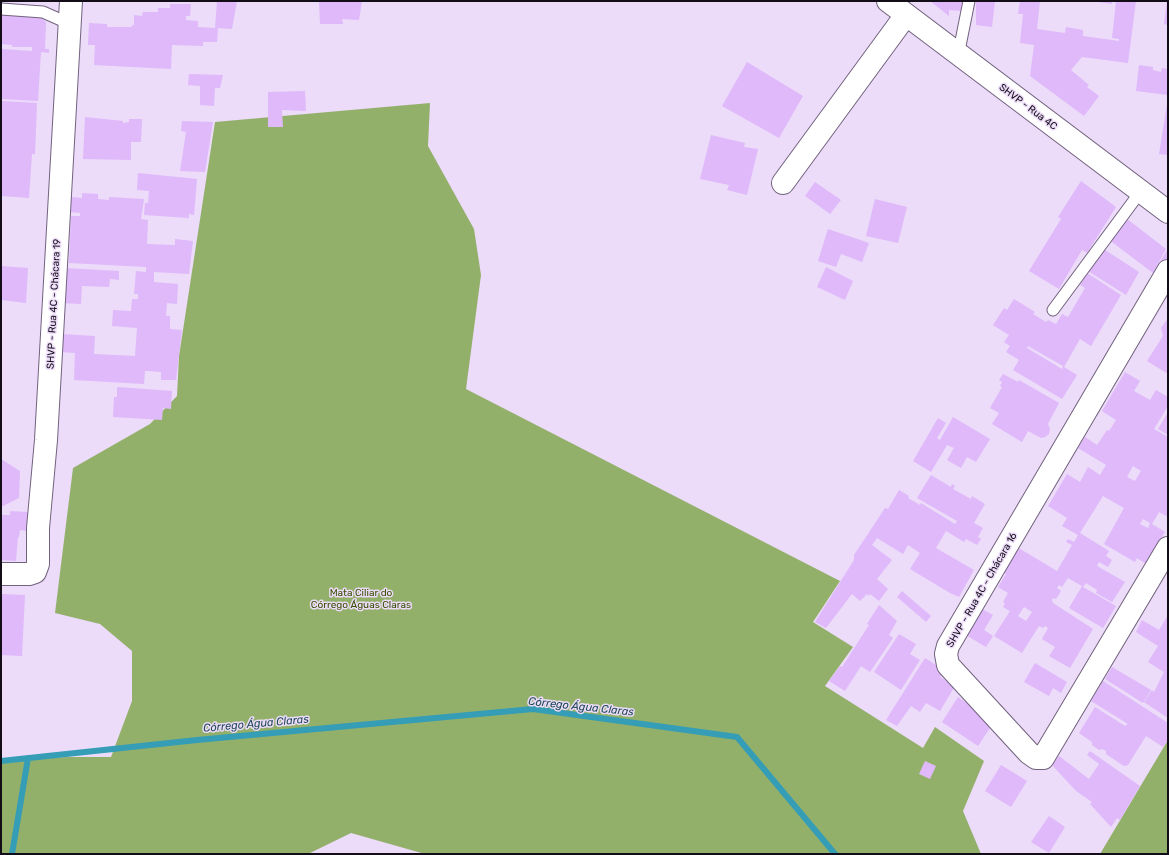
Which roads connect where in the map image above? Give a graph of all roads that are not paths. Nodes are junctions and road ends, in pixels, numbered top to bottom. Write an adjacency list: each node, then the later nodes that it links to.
1 (71, 1): 6 (street, SHVP - Rua 4C - Chácara 19)
2 (888, 1): 5 (street, SHVP - Rua 4C)
3 (969, 1): 7 (lane)
4 (1, 8): 6 (lane)
5 (906, 15): 7 (street, SHVP - Rua 4C); 8 (street)
6 (70, 24): 14 (street, SHVP - Rua 4C - Chácara 19)
7 (958, 56): 9 (street, SHVP - Rua 4C)
8 (783, 183)
9 (1141, 191): 10 (street, SHVP - Rua 4C); 12 (lane)
10 (1168, 212)
11 (1168, 271): 13 (street, SHVP - Rua 4C - Chácara 16)
12 (1053, 310)
13 (1168, 548)
14 (1, 574)

